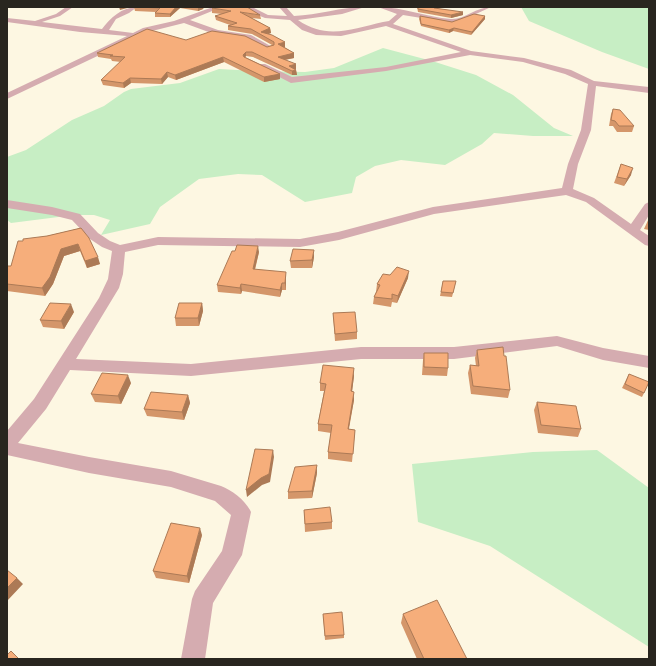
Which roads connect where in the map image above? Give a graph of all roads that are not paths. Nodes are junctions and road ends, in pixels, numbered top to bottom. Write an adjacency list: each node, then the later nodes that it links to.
1 (70, 7): 13 (street)
2 (134, 7): 15 (street)
3 (219, 7): 12 (street)
4 (248, 7): 10 (street)
5 (282, 7): 10 (street)
6 (362, 7): 10 (street)
7 (381, 7): 9 (street)
8 (488, 7): 9 (street)
9 (402, 13): 14 (street)
10 (290, 17): 14 (street)
11 (7, 20): 13 (street)
12 (183, 20): 16 (street); 17 (street)
13 (34, 22): 15 (street)
14 (387, 24): 18 (street)
15 (104, 31): 16 (street)
16 (135, 36): 22 (street)
17 (270, 48)
18 (470, 53): 19 (street); 20 (street)
19 (256, 63)
20 (592, 83): 21 (street); 23 (street)
21 (649, 90)
22 (7, 96)
23 (567, 191): 26 (street); 28 (street)
24 (7, 204): 28 (street)
25 (649, 206): 26 (street)
26 (633, 231): 27 (street)
27 (649, 242)
28 (119, 249): 30 (street)
29 (649, 362): 30 (street)
30 (66, 364): 31 (street)
31 (7, 442)
32 (7, 448): 33 (street)
33 (193, 659)

